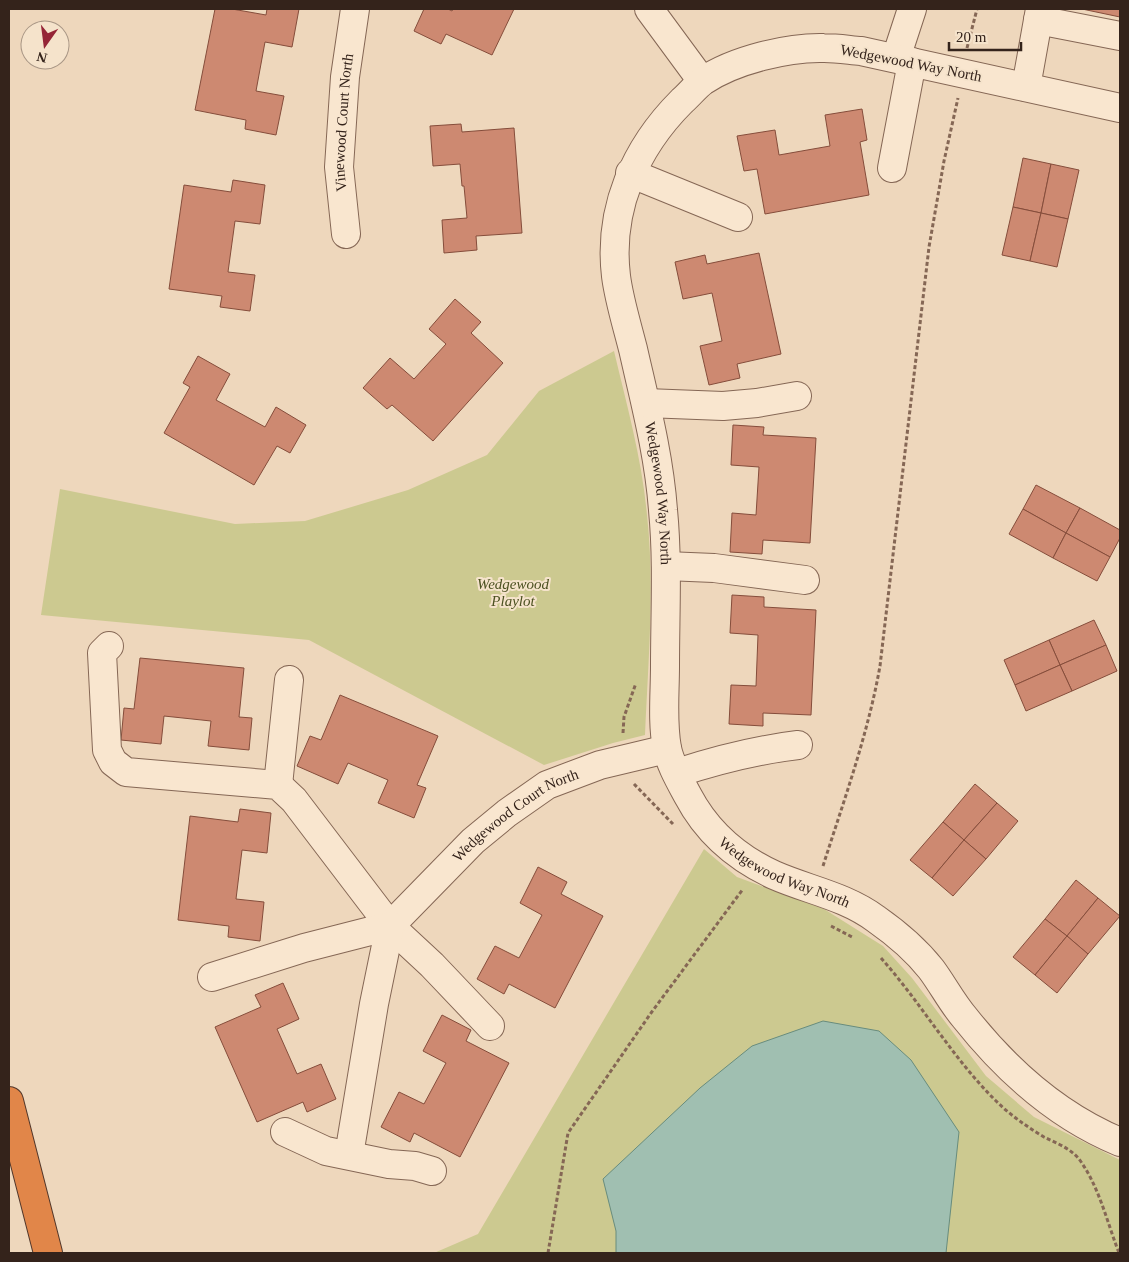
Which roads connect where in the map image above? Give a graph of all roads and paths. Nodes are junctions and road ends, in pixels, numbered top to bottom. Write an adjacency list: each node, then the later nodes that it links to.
1 (355, 9): 15 (street, Vinewood Court North)
2 (649, 9): 9 (street)
3 (912, 9): 7 (street)
4 (977, 9): 8 (path)
5 (1039, 14): 6 (street); 10 (street)
6 (1120, 36)
7 (904, 60): 8 (street, Wedgewood Way North); 9 (street, Wedgewood Way North); 12 (street)
8 (962, 73): 10 (street, Wedgewood Way North); 30 (path)
9 (702, 81): 13 (street, Wedgewood Way North)
10 (1026, 87): 11 (street, Wedgewood Way North)
11 (1120, 108)
12 (892, 168)
13 (630, 173): 14 (street); 17 (street, Wedgewood Way North)
14 (738, 216)
15 (346, 234)
16 (797, 396): 17 (street)
17 (646, 403): 18 (street, Wedgewood Way North)
18 (666, 566): 19 (street); 25 (street, Wedgewood Way North)
19 (805, 580)
20 (109, 646): 26 (street)
21 (288, 680): 26 (street)
22 (636, 683): 24 (path)
23 (798, 745): 25 (street, Wedgewood Court North)
24 (624, 759): 25 (street, Wedgewood Court North); 27 (path); 32 (street, Wedgewood Court North)
25 (672, 761): 30 (street, Wedgewood Way North)
26 (278, 785): 32 (street)
27 (674, 825)
28 (736, 886): 29 (path)
29 (743, 889): 31 (path); 43 (path)
30 (815, 889): 37 (street, Wedgewood Way North)
31 (748, 893)
32 (390, 926): 33 (street); 34 (street); 38 (street)
33 (212, 977)
34 (490, 1026)
35 (9, 1101): 42 (highway)
36 (285, 1132): 38 (street)
37 (1120, 1142)
38 (349, 1155): 40 (street)
39 (9, 1170): 41 (highway)
40 (432, 1171)
41 (44, 1253)
42 (48, 1253)
43 (548, 1253)

